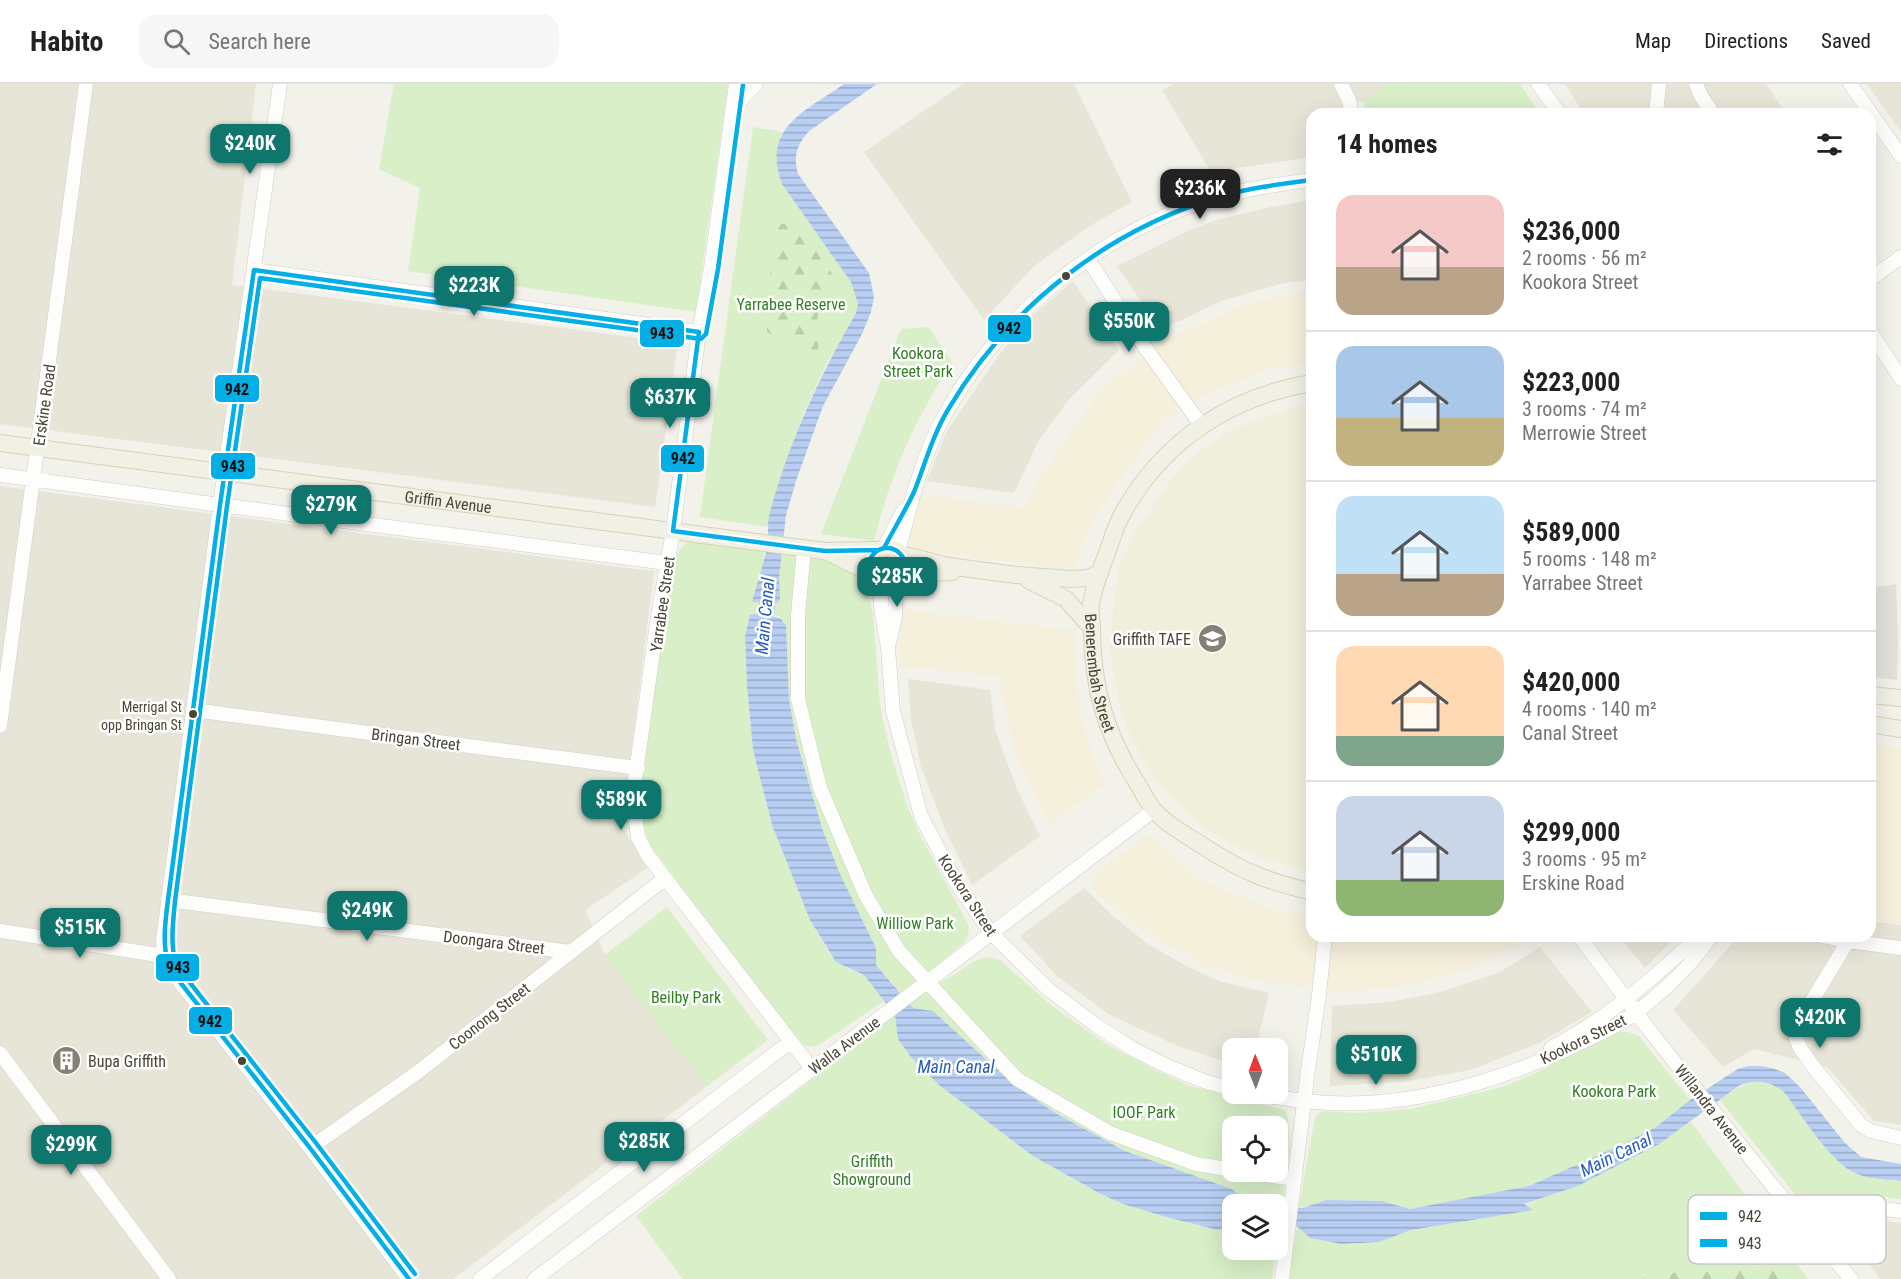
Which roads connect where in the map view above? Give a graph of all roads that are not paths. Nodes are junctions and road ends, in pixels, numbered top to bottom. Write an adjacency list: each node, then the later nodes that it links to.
1 (86, 84): 29 (street, Erskine Road)
2 (280, 84): 21 (street)
3 (736, 84): 15 (street, Yarrabee Street)
4 (756, 84): 15 (street)
5 (1341, 84): 10 (street)
6 (1538, 84): 11 (street)
7 (1659, 84): 12 (street)
8 (1696, 84): 13 (street)
9 (1850, 84): 14 (street)
10 (1351, 108)
11 (1556, 108)
12 (1657, 108)
13 (1709, 108)
14 (1867, 108)
15 (733, 109): 23 (street, Yarrabee Street)
16 (1876, 121): 17 (street)
17 (1901, 156)
18 (1306, 181): 20 (street)
19 (1901, 257): 22 (street)
20 (1088, 259): 27 (street); 37 (street)
21 (254, 270): 23 (street); 30 (street)
22 (1876, 275)
23 (699, 332): 34 (street, Yarrabee Street)
24 (1876, 340): 25 (street)
25 (1901, 379)
26 (1306, 383): 27 (main road, Benerembah Street)
27 (1202, 426): 40 (main road, Benerembah Street)
28 (0, 443): 29 (main road, Griffin Avenue)
29 (38, 448): 30 (main road, Griffin Avenue); 32 (street, Erskine Road)
30 (226, 471): 33 (street); 34 (main road, Griffin Avenue)
31 (0, 475): 32 (street, Griffin Avenue)
32 (33, 480): 33 (street, Griffin Avenue); 50 (street, Erskine Road)
33 (220, 505): 38 (street, Griffin Avenue); 48 (street)
34 (673, 531): 35 (main road, Griffin Avenue); 38 (street, Yarrabee Street)
35 (796, 547): 36 (main road, Griffin Avenue); 68 (street)
36 (825, 551): 37 (main road, Griffin Avenue); 42 (main road, Griffin Avenue)
37 (891, 551): 39 (main road, Griffin Avenue); 42 (main road); 43 (main road)
38 (667, 563): 52 (street, Yarrabee Street)
39 (995, 573): 41 (main road, Griffin Avenue); 43 (main road, Griffin Avenue)
40 (1100, 573): 41 (main road, Griffin Avenue); 44 (main road, Benerembah Street)
41 (1016, 575): 44 (main road, Griffin Avenue)
42 (872, 576): 43 (main road); 45 (street, Kookora Street)
43 (897, 582): 45 (street, Kookora Street)
44 (1092, 626): 53 (main road, Benerembah Street)
45 (888, 648): 58 (street, Kookora Street)
46 (1876, 695): 47 (main road)
47 (1901, 698)
48 (193, 710): 52 (street, Bringan Street); 56 (street)
49 (1876, 725): 51 (main road)
50 (0, 726)
51 (1901, 729)
52 (638, 768): 54 (street, Yarrabee Street)
53 (1154, 810): 55 (main road, Benerembah Street); 58 (street, Walla Avenue)
54 (664, 879): 66 (street, Coonong Street); 71 (street, Yarrabee Street)
55 (1306, 890)
56 (168, 900): 66 (street, Doongara Street); 67 (street)
57 (0, 931): 67 (street)
58 (991, 933): 68 (street, Walla Avenue); 75 (street, Kookora Street)
59 (1324, 942): 77 (street)
60 (1584, 942): 69 (street, Willandra Avenue)
61 (1691, 942): 69 (street, Kookora Street)
62 (1706, 942): 70 (street, Kookora Street)
63 (1847, 942): 78 (street)
64 (1856, 942): 65 (street)
65 (1901, 948)
66 (571, 952): 79 (street, Coonong Street)
67 (165, 956): 79 (street)
68 (927, 982): 73 (street, Walla Avenue); 80 (street)
69 (1628, 1000): 70 (street, Willandra Avenue); 74 (street, Kookora Street)
70 (1637, 1013): 74 (street, Kookora Street); 83 (street, Willandra Avenue)
71 (790, 1042): 73 (street, Yarrabee Street); 89 (street)
72 (0, 1053): 87 (street)
73 (812, 1069): 90 (street, Walla Avenue)
74 (1496, 1077): 77 (street, Kookora Street)
75 (1222, 1086)
76 (1288, 1099): 77 (street, Kookora Street)
77 (1305, 1102): 82 (street)
78 (1901, 1138)
79 (310, 1148): 88 (street)
80 (1222, 1168)
81 (1288, 1178): 82 (street)
82 (1294, 1179): 91 (street)
83 (1782, 1195)
84 (1886, 1209): 85 (street)
85 (1901, 1211)
86 (1838, 1264): 92 (street, Willandra Avenue)
87 (170, 1279)
88 (409, 1279)
89 (480, 1279)
90 (535, 1279)
91 (1282, 1279)
92 (1851, 1279)

